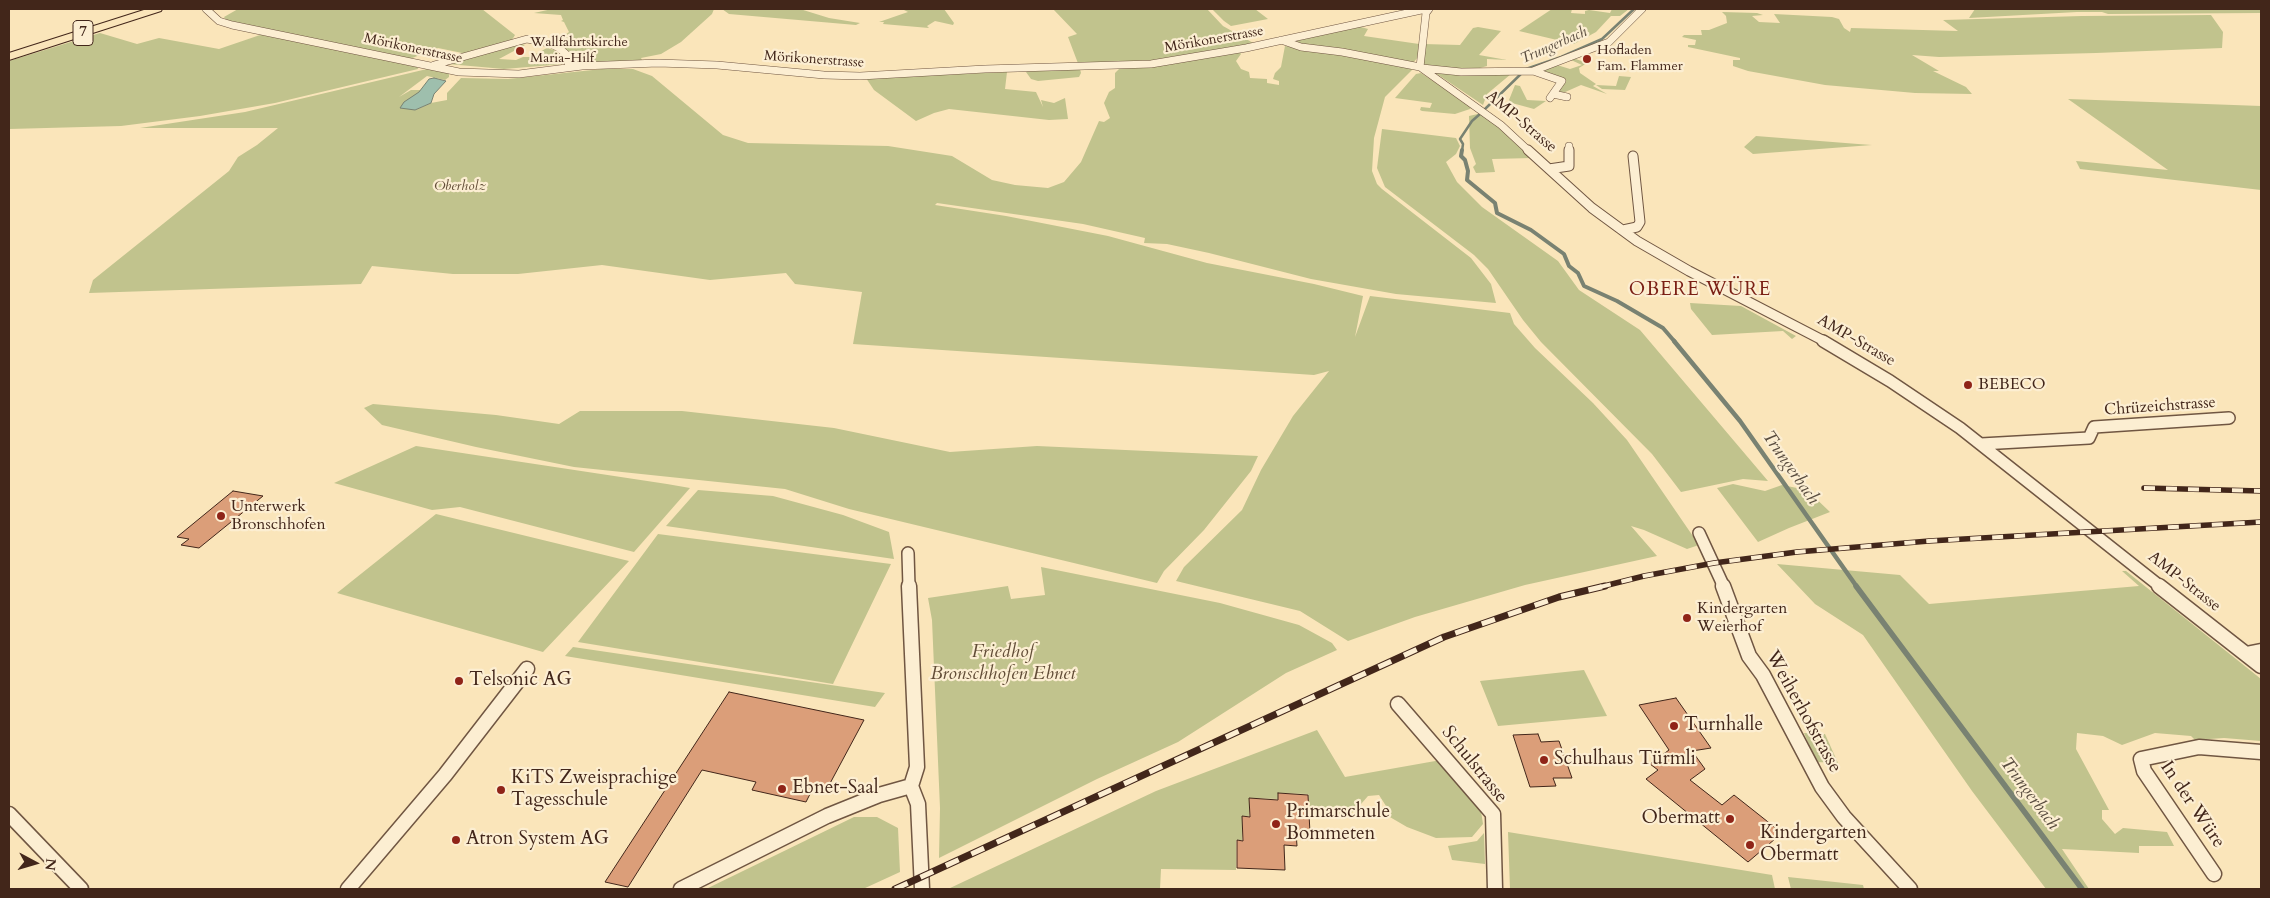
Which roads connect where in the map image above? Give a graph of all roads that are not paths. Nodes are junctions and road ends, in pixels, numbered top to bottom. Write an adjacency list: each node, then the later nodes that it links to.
1 (157, 9): 6 (main road, 7)
2 (206, 9): 7 (street, Mörikonerstrasse)
3 (1427, 9): 5 (street, Mörikonerstrasse); 9 (street)
4 (1642, 9): 10 (street)
5 (1281, 40): 8 (street, Mörikonerstrasse); 9 (street, AMP-Strasse)
6 (9, 57)
7 (429, 65): 8 (street, Mörikonerstrasse); 8 (street)
8 (569, 67)
9 (1420, 67): 10 (street); 14 (street, AMP-Strasse)
10 (1531, 72): 11 (street)
11 (1567, 97)
12 (1569, 146): 14 (street)
13 (1633, 156): 15 (street)
14 (1549, 169): 15 (street, AMP-Strasse)
15 (1623, 230): 17 (street, AMP-Strasse)
16 (2229, 418): 17 (street, Chrüzeichstrasse)
17 (1981, 444): 21 (street, AMP-Strasse)
18 (1698, 532): 34 (street, Weiherhofstrasse)
19 (908, 553): 26 (street)
20 (2261, 651): 21 (street)
21 (2246, 654): 22 (street, AMP-Strasse)
22 (2261, 666)
23 (528, 669): 30 (street)
24 (1398, 704): 33 (street, Schulstrasse)
25 (2261, 752): 28 (street, In der Würe)
26 (911, 786): 31 (street); 32 (street)
27 (9, 814): 29 (street)
28 (2214, 874)
29 (80, 889)
30 (348, 889)
31 (681, 889)
32 (922, 889)
33 (1496, 889)
34 (1910, 889)

